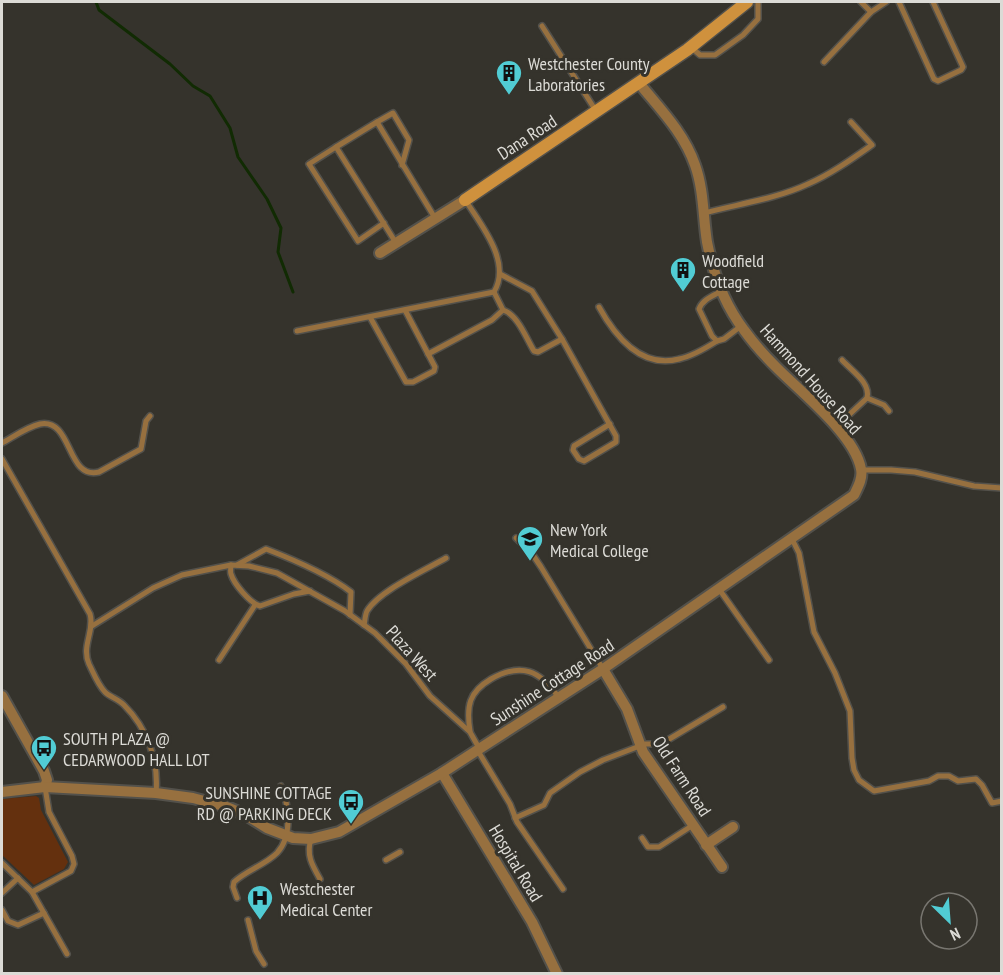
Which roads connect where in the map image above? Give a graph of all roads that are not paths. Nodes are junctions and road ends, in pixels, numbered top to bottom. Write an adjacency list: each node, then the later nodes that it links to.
1 (747, 2): 9 (street, Dana Road)
2 (758, 2): 9 (lane)
3 (861, 2): 7 (lane)
4 (886, 2): 7 (lane)
5 (899, 2): 6 (lane)
6 (933, 2)
7 (871, 12): 10 (lane)
8 (542, 26): 12 (lane)
9 (690, 47): 11 (street, Dana Road)
10 (824, 62)
11 (639, 83): 12 (street, Dana Road); 18 (street, Hammond House Road)
12 (597, 112): 17 (street, Dana Road)
13 (377, 122): 15 (lane); 16 (lane); 16 (lane)
14 (851, 122): 18 (lane)
15 (336, 147): 20 (lane); 20 (lane)
16 (402, 165): 19 (lane)
17 (465, 200): 19 (street, Dana Road); 23 (lane)
18 (704, 213): 24 (street, Hammond House Road)
19 (435, 218): 21 (street, Dana Road)
20 (384, 223): 21 (lane)
21 (396, 243): 22 (street, Dana Road)
22 (380, 253)
23 (500, 274): 25 (lane); 32 (lane)
24 (722, 291): 30 (street, Hammond House Road); 33 (lane)
25 (494, 292): 27 (lane); 28 (lane)
26 (600, 307): 33 (lane)
27 (405, 310): 29 (lane); 34 (lane)
28 (503, 310): 32 (lane); 34 (lane)
29 (370, 316): 31 (lane); 34 (lane)
30 (741, 326): 33 (lane); 40 (street, Hammond House Road)
31 (297, 331)
32 (562, 339): 39 (lane)
33 (717, 341)
34 (428, 354)
35 (842, 360): 36 (lane)
36 (867, 398): 37 (lane); 40 (lane)
37 (889, 411)
38 (150, 416): 41 (lane)
39 (610, 424): 39 (lane)
40 (836, 427): 43 (street, Hammond House Road)
41 (2, 443)
42 (2, 459): 54 (lane)
43 (862, 470): 44 (lane); 46 (street, Sunshine Cottage Road)
44 (1002, 488)
45 (516, 538): 57 (lane)
46 (792, 539): 49 (street, Sunshine Cottage Road); 69 (lane)
47 (446, 558): 53 (lane)
48 (234, 565): 50 (lane, Plaza West); 51 (lane); 52 (lane); 54 (lane, Plaza West)
49 (719, 589): 56 (lane); 57 (street, Sunshine Cottage Road)
50 (310, 591): 51 (lane); 52 (lane, Plaza West)
51 (255, 605): 55 (lane)
52 (350, 615): 53 (lane, Plaza West)
53 (364, 625): 61 (lane, Plaza West)
54 (92, 626): 68 (lane)
55 (219, 660)
56 (769, 660)
57 (603, 669): 59 (street, Sunshine Cottage Road); 62 (street, Old Farm Road)
58 (2, 696): 66 (street)
59 (559, 698): 61 (lane); 63 (street, Sunshine Cottage Road)
60 (723, 707): 62 (lane)
61 (470, 732): 63 (lane, Plaza West)
62 (640, 746): 70 (lane); 71 (street, Old Farm Road)
63 (478, 749): 64 (street, Sunshine Cottage Road); 70 (lane, Plaza West)
64 (442, 773): 75 (street, Sunshine Cottage Road); 92 (street, Hospital Road)
65 (281, 786): 73 (lane)
66 (45, 788): 67 (street, Sunshine Cottage Road); 68 (street, Sunshine Cottage Road); 84 (lane)
67 (2, 792)
68 (156, 793): 73 (street, Sunshine Cottage Road)
69 (1002, 801)
70 (515, 818): 83 (lane, Plaza West)
71 (693, 825): 74 (lane); 76 (street, Old Farm Road)
72 (733, 827): 76 (street)
73 (285, 835): 75 (street, Sunshine Cottage Road); 86 (lane)
74 (642, 838)
75 (311, 839): 82 (lane)
76 (706, 845): 80 (street, Old Farm Road)
77 (400, 852): 78 (lane)
78 (386, 860)
79 (2, 863): 81 (lane)
80 (722, 867)
81 (18, 878): 84 (lane); 85 (lane)
82 (320, 879)
83 (563, 889)
84 (32, 892): 88 (lane)
85 (2, 893)
86 (237, 898)
87 (2, 910): 88 (lane)
88 (44, 913): 90 (lane)
89 (248, 920): 91 (lane)
90 (66, 954)
91 (264, 964)
92 (557, 974)

